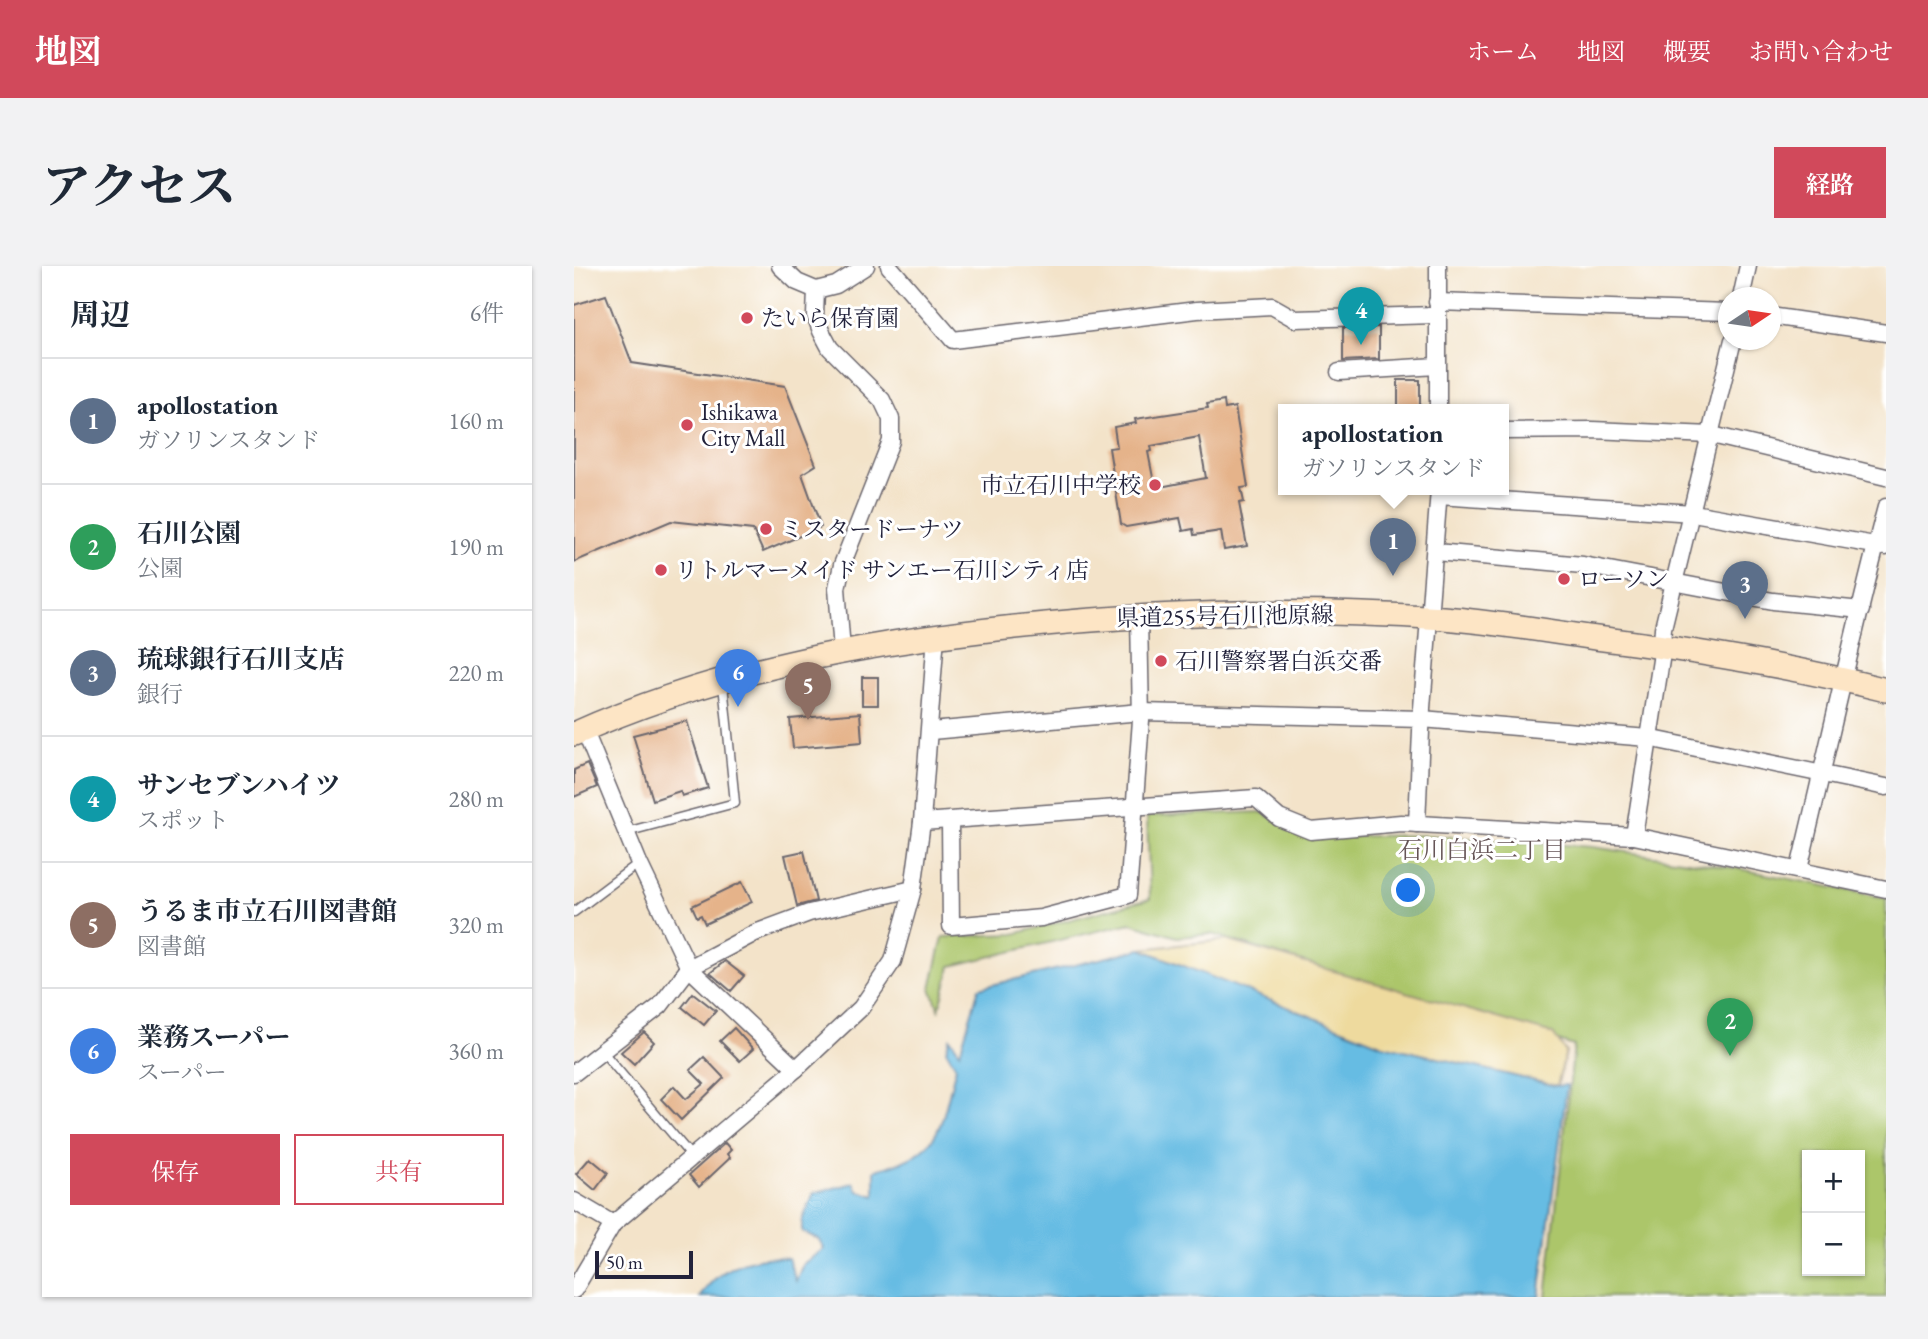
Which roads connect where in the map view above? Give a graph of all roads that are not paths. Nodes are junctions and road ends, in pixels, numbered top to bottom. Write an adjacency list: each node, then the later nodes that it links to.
1 (780, 266): 7 (street)
2 (866, 266): 7 (street)
3 (889, 266): 8 (street)
4 (1438, 266): 8 (street)
5 (1748, 266): 6 (street)
6 (1743, 287)
7 (816, 290): 31 (street)
8 (1436, 309): 9 (street); 13 (street)
9 (1718, 312)
10 (1781, 318): 11 (street)
11 (1886, 333)
12 (1730, 350): 17 (street)
13 (1437, 366): 14 (street); 15 (street)
14 (1339, 372)
15 (1438, 404)
16 (1509, 431): 17 (street)
17 (1712, 435): 18 (street); 22 (street)
18 (1886, 477)
19 (1439, 495): 24 (street)
20 (1464, 495): 22 (street)
21 (1886, 507): 23 (street)
22 (1693, 513): 23 (street); 25 (street)
23 (1881, 546): 26 (street)
24 (1436, 551): 25 (street); 28 (street)
25 (1675, 580): 26 (street); 30 (street)
26 (1861, 610): 33 (street)
27 (1139, 616): 28 (main road, 県道255号石川池原線); 29 (main road, 県道255号石川池原線); 35 (street)
28 (1430, 618): 30 (main road, 県道255号石川池原線); 36 (street)
29 (936, 635): 31 (main road, 県道255号石川池原線); 38 (street)
30 (1660, 646): 33 (main road, 県道255号石川池原線); 39 (street)
31 (842, 650): 32 (main road, 県道255号石川池原線)
32 (723, 680): 37 (main road, 県道255号石川池原線); 46 (lane)
33 (1844, 680): 34 (main road, 県道255号石川池原線); 40 (street)
34 (1886, 690)
35 (1141, 712): 36 (street); 38 (street); 42 (street)
36 (1422, 719): 39 (street); 45 (street)
37 (579, 731): 46 (street)
38 (931, 732): 44 (street)
39 (1648, 738): 40 (street); 47 (street)
40 (1820, 771): 41 (street); 49 (street)
41 (1886, 788)
42 (1136, 809): 43 (street); 43 (street); 45 (street)
43 (950, 821): 44 (street)
44 (922, 822): 50 (street)
45 (1417, 824): 47 (street)
46 (626, 832): 48 (street)
47 (1633, 836): 49 (street)
48 (639, 863): 52 (lane); 53 (street)
49 (1799, 869): 51 (street)
50 (913, 888): 53 (street); 55 (street)
51 (1886, 889)
52 (574, 912)
53 (689, 968): 54 (street); 55 (street)
54 (602, 1051): 56 (street); 57 (lane)
55 (796, 1069): 57 (street)
56 (574, 1073)
57 (692, 1157): 59 (street)
58 (574, 1201): 59 (street)
59 (613, 1224): 60 (street)
60 (574, 1290)

